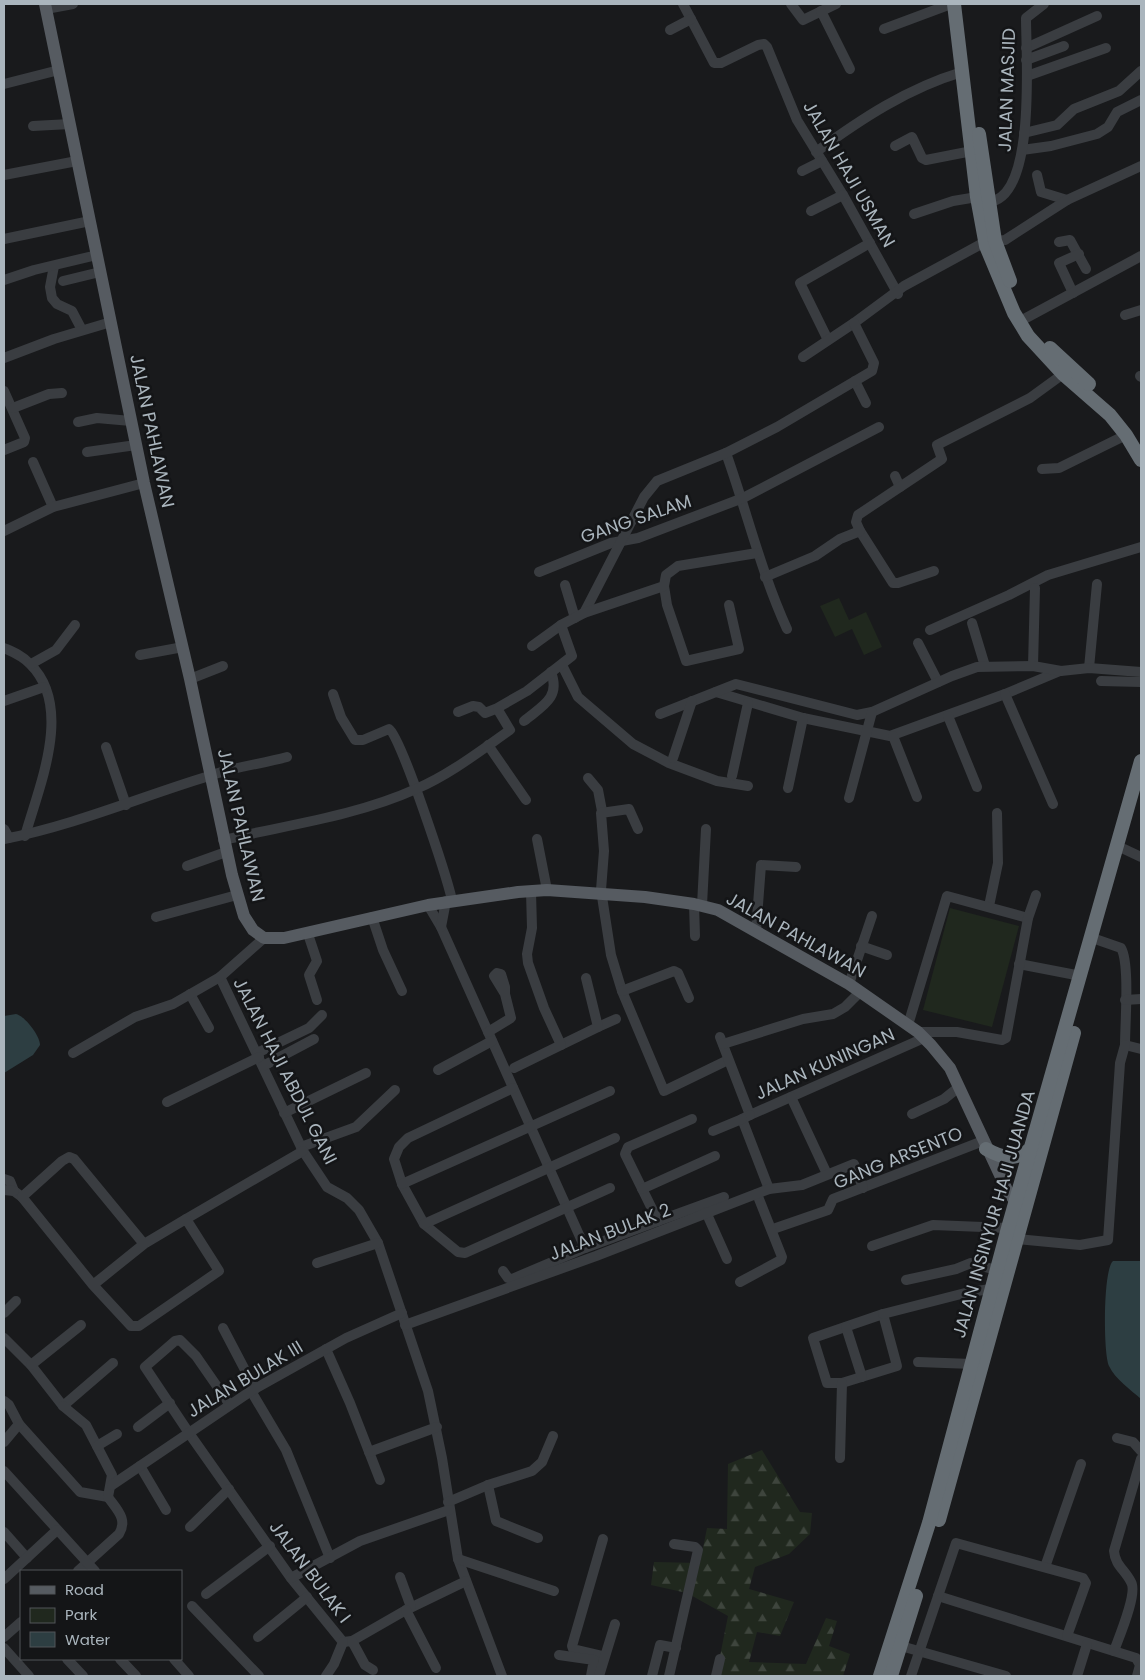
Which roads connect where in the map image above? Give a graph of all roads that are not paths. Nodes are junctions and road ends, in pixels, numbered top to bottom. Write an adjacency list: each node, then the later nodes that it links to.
1 (73, 4): 8 (street)
2 (683, 4): 11 (street, JALAN HAJI USMAN)
3 (792, 4): 9 (street)
4 (836, 4): 9 (street)
5 (952, 4): 12 (street); 21 (highway)
6 (963, 4): 38 (highway)
7 (1044, 4): 15 (street, JALAN MASJID)
8 (46, 7): 19 (main road, JALAN PAHLAWAN)
9 (822, 11): 18 (street)
10 (1097, 16): 15 (street)
11 (690, 19): 13 (street); 31 (street, JALAN HAJI USMAN)
12 (884, 29)
13 (670, 30)
14 (1064, 46): 17 (street)
15 (1026, 48): 17 (street, JALAN MASJID)
16 (1106, 48): 22 (street)
17 (1026, 60): 22 (street, JALAN MASJID)
18 (850, 69)
19 (58, 70): 23 (street); 25 (main road, JALAN PAHLAWAN)
20 (1141, 71): 27 (street)
21 (962, 72): 30 (highway); 31 (street)
22 (1026, 76): 27 (street, JALAN MASJID)
23 (4, 84)
24 (1141, 100): 29 (street)
25 (70, 124): 26 (street); 32 (main road, JALAN PAHLAWAN)
26 (33, 126)
27 (1024, 133): 29 (street, JALAN MASJID)
28 (895, 146): 30 (street)
29 (1022, 150): 38 (street, JALAN MASJID)
30 (972, 151): 38 (highway)
31 (819, 156): 34 (street); 37 (street, JALAN HAJI USMAN)
32 (77, 161): 35 (street); 42 (main road, JALAN PAHLAWAN)
33 (1141, 166): 39 (street)
34 (802, 171)
35 (4, 175)
36 (1036, 175): 39 (street)
37 (843, 195): 40 (street); 45 (street, JALAN HAJI USMAN)
38 (983, 199): 41 (street, JALAN MASJID); 46 (highway)
39 (1067, 200): 46 (street)
40 (811, 211)
41 (914, 214)
42 (90, 221): 43 (street); 48 (main road, JALAN PAHLAWAN)
43 (4, 239)
44 (1059, 242): 47 (street)
45 (870, 243): 56 (street, JALAN HAJI USMAN); 63 (street)
46 (989, 243): 56 (street); 59 (highway); 66 (highway)
47 (1079, 254): 51 (street); 55 (street)
48 (97, 255): 50 (street); 52 (main road, JALAN PAHLAWAN)
49 (1141, 256): 55 (street)
50 (54, 266): 53 (street); 62 (street)
51 (1086, 269)
52 (100, 272): 54 (street); 60 (main road, JALAN PAHLAWAN)
53 (4, 280)
54 (63, 281)
55 (1073, 293): 59 (street)
56 (895, 294): 61 (street)
57 (1141, 310): 58 (street)
58 (1125, 315)
59 (1026, 318): 76 (highway)
60 (110, 322): 62 (street); 72 (main road, JALAN PAHLAWAN)
61 (854, 323): 63 (street); 67 (street)
62 (82, 330): 65 (street)
63 (828, 340): 64 (street)
64 (803, 357)
65 (4, 358)
66 (1063, 374): 75 (highway); 86 (street)
67 (855, 381): 70 (street); 80 (street)
68 (4, 390): 71 (street)
69 (62, 393): 71 (street)
70 (866, 403)
71 (13, 408): 78 (street)
72 (131, 421): 73 (street); 77 (main road, JALAN PAHLAWAN)
73 (78, 422)
74 (879, 427): 87 (street, GANG SALAM)
75 (1126, 435): 81 (highway); 83 (street)
76 (1141, 442)
77 (136, 445): 79 (street); 85 (main road, JALAN PAHLAWAN)
78 (4, 450)
79 (87, 452)
80 (726, 453): 87 (street); 91 (street)
81 (1141, 460)
82 (34, 462): 88 (street)
83 (1042, 469)
84 (895, 476): 86 (street)
85 (144, 483): 88 (street); 110 (main road, JALAN PAHLAWAN)
86 (900, 487): 90 (street)
87 (743, 498): 91 (street, GANG SALAM); 93 (street)
88 (53, 507): 89 (street)
89 (4, 530)
90 (860, 531): 94 (street); 96 (street)
91 (621, 542): 95 (street, GANG SALAM); 102 (street)
92 (1141, 547): 107 (street)
93 (757, 552): 96 (street); 99 (street)
94 (934, 570)
95 (539, 572)
96 (765, 577): 106 (street)
97 (1097, 584): 118 (street)
98 (565, 585): 102 (street)
99 (664, 586): 101 (street); 102 (street)
100 (1036, 588): 117 (street)
101 (729, 605)
102 (580, 616): 105 (street)
103 (972, 623): 116 (street)
104 (75, 625): 113 (street)
105 (562, 625): 109 (street); 114 (street)
106 (787, 629)
107 (930, 630)
108 (918, 643): 124 (street)
109 (532, 646)
110 (183, 647): 112 (street); 122 (main road, JALAN PAHLAWAN)
111 (4, 648): 113 (street)
112 (140, 655)
113 (31, 664): 126 (street)
114 (562, 665): 120 (street); 150 (street)
115 (223, 666): 122 (street)
116 (985, 666): 117 (street); 124 (street)
117 (1033, 666): 119 (street)
118 (1089, 668): 119 (street); 121 (street)
119 (1061, 671): 129 (street)
120 (551, 672): 133 (street); 139 (street)
121 (1141, 672)
122 (190, 679): 147 (main road, JALAN PAHLAWAN)
123 (1101, 681): 125 (street)
124 (938, 682): 135 (street)
125 (1141, 682)
126 (44, 687): 130 (street); 165 (street)
127 (716, 692): 131 (street); 132 (street); 135 (street)
128 (333, 694): 153 (street)
129 (1006, 694): 137 (street); 158 (street)
130 (4, 701)
131 (692, 701): 136 (street); 145 (street)
132 (748, 703): 138 (street); 148 (street)
133 (498, 708): 134 (street); 142 (street)
134 (458, 712)
135 (872, 712): 140 (street)
136 (660, 714)
137 (948, 716): 141 (street); 151 (street)
138 (803, 718): 140 (street); 152 (street)
139 (524, 721)
140 (866, 732): 141 (street); 156 (street)
141 (893, 736): 155 (street)
142 (488, 745): 153 (street); 157 (street)
143 (106, 747): 159 (street)
144 (287, 757): 147 (street)
145 (673, 758)
146 (1141, 761): 194 (highway, JALAN INSINYUR HAJI JUANDA)
147 (210, 775): 159 (street); 167 (main road, JALAN PAHLAWAN)
148 (732, 776)
149 (588, 778): 160 (street)
150 (748, 786)
151 (977, 787)
152 (788, 788)
153 (415, 790): 167 (street); 177 (street)
154 (1141, 793): 168 (highway, JALAN INSINYUR HAJI JUANDA)
155 (917, 797)
156 (848, 798)
157 (526, 800)
158 (1053, 804)
159 (126, 805): 165 (street)
160 (602, 811): 162 (street); 175 (street)
161 (997, 813): 180 (street)
162 (638, 829)
163 (706, 830): 178 (street)
164 (5, 835): 165 (street)
165 (26, 836)
166 (536, 839): 172 (street)
167 (225, 846): 170 (street); 174 (main road, JALAN PAHLAWAN)
168 (1124, 849): 169 (street); 190 (highway, JALAN INSINYUR HAJI JUANDA)
169 (1141, 857)
170 (187, 866)
171 (796, 867): 186 (street)
172 (547, 890): 173 (main road, JALAN PAHLAWAN); 175 (main road, JALAN PAHLAWAN)
173 (530, 892): 177 (main road, JALAN PAHLAWAN); 214 (street)
174 (237, 895): 182 (street); 189 (main road, JALAN PAHLAWAN)
175 (601, 895): 178 (main road, JALAN PAHLAWAN); 199 (street)
176 (1036, 895): 184 (street)
177 (449, 901): 179 (main road, JALAN PAHLAWAN); 185 (street)
178 (698, 904): 186 (main road, JALAN PAHLAWAN); 188 (street)
179 (428, 905): 183 (main road, JALAN PAHLAWAN); 185 (street)
180 (989, 906): 184 (street); 211 (street)
181 (872, 916): 191 (street)
182 (156, 917)
183 (372, 917): 187 (main road, JALAN PAHLAWAN); 198 (street)
184 (1028, 918): 193 (street)
185 (441, 927): 212 (street)
186 (756, 931): 197 (main road, JALAN PAHLAWAN)
187 (308, 934): 189 (main road, JALAN PAHLAWAN); 205 (street)
188 (695, 936)
189 (264, 938): 195 (street, JALAN HAJI ABDUL GANI)
190 (1098, 940): 206 (street); 251 (highway, JALAN INSINYUR HAJI JUANDA)
191 (861, 946): 192 (street); 197 (street)
192 (887, 955)
193 (1019, 964): 194 (street); 211 (street)
194 (1081, 976): 237 (highway, JALAN INSINYUR HAJI JUANDA)
195 (220, 977): 201 (street); 218 (street, JALAN HAJI ABDUL GANI)
196 (586, 978): 209 (street)
197 (849, 984): 200 (main road, JALAN PAHLAWAN)
198 (402, 991)
199 (622, 991): 203 (street); 219 (street)
200 (860, 992): 211 (main road, JALAN PAHLAWAN); 219 (street, JALAN KUNINGAN)
201 (190, 994): 210 (street); 217 (street)
202 (505, 994): 212 (street)
203 (689, 998)
204 (1141, 999): 206 (street)
205 (317, 1000)
206 (1125, 1000): 215 (street)
207 (322, 1015): 218 (street)
208 (616, 1019): 209 (street)
209 (598, 1027): 214 (street)
210 (209, 1028)
211 (917, 1032): 223 (main road, JALAN PAHLAWAN); 227 (street, JALAN KUNINGAN)
212 (490, 1037): 221 (street); 224 (street)
213 (314, 1039): 218 (street)
214 (561, 1045): 220 (street)
215 (1124, 1045): 216 (street); 259 (street)
216 (1141, 1049)
217 (73, 1053)
218 (260, 1058): 228 (street); 229 (street, JALAN HAJI ABDUL GANI)
219 (728, 1060): 231 (street, JALAN KUNINGAN)
220 (514, 1068)
221 (438, 1070)
222 (366, 1073): 229 (street)
223 (959, 1087): 230 (street); 236 (main road, JALAN PAHLAWAN)
224 (513, 1088): 233 (street); 243 (street)
225 (395, 1090): 238 (street)
226 (610, 1091): 233 (street)
227 (791, 1097): 231 (street, JALAN KUNINGAN); 241 (street)
228 (167, 1102)
229 (284, 1113): 238 (street, JALAN HAJI ABDUL GANI)
230 (912, 1114)
231 (746, 1117): 234 (street); 247 (street)
232 (692, 1119): 246 (street)
233 (531, 1127): 240 (street); 243 (street)
234 (713, 1131)
235 (615, 1138): 240 (street)
236 (985, 1145): 237 (highway); 245 (street, GANG ARSENTO); 251 (main road, JALAN PAHLAWAN)
237 (1032, 1148): 251 (highway, JALAN INSINYUR HAJI JUANDA)
238 (302, 1149): 254 (street); 260 (street, JALAN HAJI ABDUL GANI)
239 (715, 1156): 246 (street)
240 (549, 1168): 252 (street); 256 (street)
241 (827, 1174): 245 (street, JALAN BULAK 2); 247 (street, JALAN BULAK 2)
242 (4, 1179): 248 (street)
243 (402, 1184): 256 (street)
244 (610, 1188): 252 (street)
245 (863, 1188): 258 (street, GANG ARSENTO)
246 (642, 1189): 255 (street)
247 (769, 1189): 249 (street, JALAN BULAK 2)
248 (13, 1193): 261 (street); 270 (street)
249 (757, 1194): 253 (street, JALAN BULAK 2); 258 (street)
250 (724, 1198): 255 (street)
251 (1019, 1207): 257 (highway, JALAN INSINYUR HAJI JUANDA); 259 (highway, JALAN INSINYUR HAJI JUANDA)
252 (567, 1209): 256 (street); 263 (street)
253 (706, 1212): 264 (street); 277 (street, JALAN BULAK 2)
254 (186, 1219): 261 (street); 270 (street)
255 (658, 1221): 263 (street)
256 (424, 1224)
257 (1008, 1228): 262 (street); 266 (highway, JALAN INSINYUR HAJI JUANDA)
258 (773, 1229): 269 (street)
259 (1017, 1239): 346 (highway, JALAN INSINYUR HAJI JUANDA)
260 (378, 1243): 265 (street); 274 (street, JALAN HAJI ABDUL GANI)
261 (144, 1244): 270 (street)
262 (872, 1246)
263 (585, 1248): 267 (street)
264 (727, 1260)
265 (317, 1263)
266 (996, 1270): 268 (street); 271 (highway, JALAN INSINYUR HAJI JUANDA)
267 (503, 1271)
268 (906, 1280)
269 (740, 1282)
270 (93, 1285)
271 (991, 1289): 275 (street); 284 (highway, JALAN INSINYUR HAJI JUANDA)
272 (16, 1301): 273 (street)
273 (4, 1313)
274 (402, 1314): 277 (street, JALAN HAJI ABDUL GANI); 281 (street, JALAN BULAK III)
275 (883, 1314): 278 (street); 286 (street)
276 (81, 1325): 285 (street)
277 (405, 1325): 295 (street, JALAN HAJI ABDUL GANI)
278 (846, 1327): 286 (street); 287 (street)
279 (223, 1328): 288 (street)
280 (4, 1338): 285 (street)
281 (326, 1350): 288 (street, JALAN BULAK III); 303 (street)
282 (918, 1362): 284 (street)
283 (112, 1364): 292 (street)
284 (972, 1364): 346 (highway, JALAN INSINYUR HAJI JUANDA)
285 (31, 1365): 292 (street)
286 (862, 1377): 287 (street)
287 (842, 1383): 304 (street)
288 (253, 1390): 291 (street, JALAN BULAK III); 324 (street)
289 (4, 1401): 293 (street)
290 (170, 1404): 291 (street); 294 (street); 296 (street)
291 (230, 1405): 296 (street, JALAN BULAK III)
292 (62, 1406): 301 (street)
293 (19, 1424): 300 (street); 313 (street)
294 (138, 1427)
295 (436, 1428): 303 (street); 314 (street, JALAN HAJI ABDUL GANI)
296 (188, 1433): 307 (street, JALAN BULAK III); 312 (street, JALAN BULAK I)
297 (117, 1434): 301 (street)
298 (553, 1436): 311 (street)
299 (1117, 1438): 302 (street)
300 (4, 1442)
301 (97, 1446): 310 (street)
302 (1141, 1451)
303 (370, 1452): 309 (street)
304 (840, 1458)
305 (1141, 1459): 351 (street)
306 (1081, 1464): 327 (street)
307 (140, 1466): 310 (street, JALAN BULAK III); 315 (street)
308 (4, 1471): 317 (street)
309 (380, 1480)
310 (112, 1484): 313 (street)
311 (488, 1485): 314 (street); 319 (street)
312 (228, 1489): 316 (street); 322 (street, JALAN BULAK I)
313 (108, 1497): 326 (street)
314 (449, 1506): 324 (street); 325 (street, JALAN HAJI ABDUL GANI)
315 (166, 1510)
316 (190, 1527)
317 (58, 1530): 323 (street); 326 (street)
318 (4, 1532): 323 (street)
319 (538, 1538)
320 (603, 1539): 353 (street)
321 (674, 1544): 349 (street)
322 (270, 1546): 331 (street, JALAN BULAK I); 335 (street)
323 (27, 1558): 332 (street)
324 (330, 1558): 331 (street)
325 (458, 1559): 333 (street, JALAN HAJI ABDUL GANI); 334 (street)
326 (88, 1563): 328 (street); 329 (street)
327 (1045, 1567): 336 (street); 342 (street)
328 (79, 1570)
329 (94, 1570)
330 (400, 1577): 339 (street)
331 (291, 1578): 337 (street, JALAN BULAK I)
332 (4, 1579)
333 (466, 1581): 339 (street, JALAN BULAK I); 366 (street, JALAN HAJI ABDUL GANI)
334 (554, 1591)
335 (206, 1594)
336 (938, 1596): 342 (street); 350 (street)
337 (307, 1597): 344 (street); 345 (street, JALAN BULAK I)
338 (192, 1606): 364 (street)
339 (409, 1609): 345 (street, JALAN BULAK I); 358 (street)
340 (20, 1623): 343 (street)
341 (615, 1624): 353 (street)
342 (1067, 1636): 347 (street)
343 (4, 1637)
344 (258, 1637)
345 (347, 1641): 359 (street); 365 (street)
346 (896, 1644): 350 (street); 372 (highway, JALAN INSINYUR HAJI JUANDA); 373 (highway, JALAN INSINYUR HAJI JUANDA)
347 (1087, 1644): 351 (street); 376 (street)
348 (4, 1648): 360 (street)
349 (676, 1648): 369 (street); 370 (street)
350 (919, 1651): 374 (street); 375 (street)
351 (1114, 1651): 377 (street)
352 (559, 1655): 367 (street)
353 (603, 1656): 368 (street)
354 (720, 1659): 371 (street)
355 (68, 1660): 361 (street)
356 (121, 1660): 362 (street)
357 (175, 1660): 363 (street)
358 (436, 1668)
359 (373, 1670)
360 (29, 1676)
361 (83, 1676)
362 (136, 1676)
363 (189, 1676)
364 (259, 1676)
365 (326, 1676)
366 (502, 1676)
367 (591, 1676)
368 (599, 1676)
369 (652, 1676)
370 (669, 1676)
371 (716, 1676)
372 (880, 1676)
373 (892, 1676)
374 (911, 1676)
375 (1006, 1676)
376 (1077, 1676)
377 (1137, 1676)

